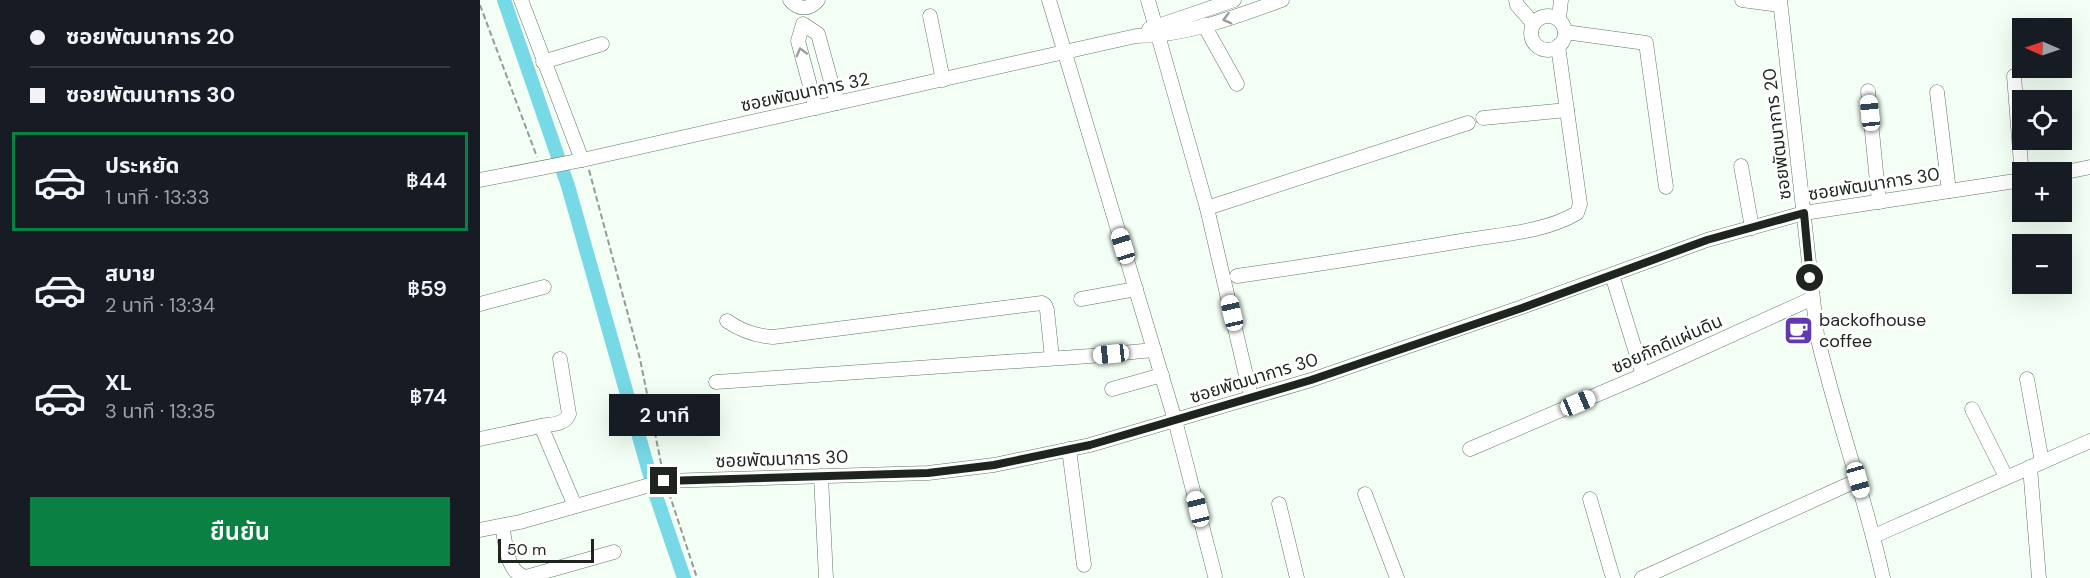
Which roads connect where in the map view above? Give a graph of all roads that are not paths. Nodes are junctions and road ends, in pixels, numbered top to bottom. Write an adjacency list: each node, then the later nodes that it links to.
1 (521, 0): 22 (street)
2 (818, 0): 11 (street)
3 (1049, 0): 21 (street)
4 (1148, 0): 17 (street)
5 (1234, 0): 17 (street, ซอยพัฒนาการ 32)
6 (1282, 0): 16 (street, ซอยพัฒนาการ 32, one-way to 16)
7 (1516, 0): 14 (street)
8 (1561, 0): 13 (street)
9 (1742, 0): 10 (street)
10 (1780, 3): 44 (street, ซอยพัฒนาการ 20)
11 (796, 4): 15 (street)
12 (930, 16): 24 (street)
13 (1559, 18): 14 (street); 18 (street)
14 (1533, 23): 20 (street)
15 (803, 24): 28 (street); 29 (street, one-way to 15)
16 (1204, 25): 17 (street, ซอยพัฒนาการ 32); 25 (street)
17 (1156, 31): 21 (street, ซอยพัฒนาการ 32); 43 (street)
18 (1565, 32): 20 (street); 40 (street)
19 (602, 44): 22 (street)
20 (1558, 46): 30 (street)
21 (1064, 52): 24 (street, ซอยพัฒนาการ 32); 49 (street)
22 (543, 62): 33 (street)
23 (2014, 78): 34 (street)
24 (943, 80): 28 (street, ซอยพัฒนาการ 32)
25 (1237, 84)
26 (1868, 91): 42 (street)
27 (1937, 92): 41 (street)
28 (837, 103): 29 (street, ซอยพัฒนาการ 32)
29 (816, 108): 33 (street, ซอยพัฒนาการ 32)
30 (1567, 110): 31 (street); 47 (street)
31 (1483, 118)
32 (1468, 123): 43 (street)
33 (581, 160): 38 (street, ซอยพัฒนาการ 32)
34 (2021, 162)
35 (1742, 166): 45 (street)
36 (2090, 167): 37 (street)
37 (2072, 171)
38 (480, 180)
39 (2012, 180): 41 (street, ซอยพัฒนาการ 30)
40 (1666, 187)
41 (1949, 191): 42 (street, ซอยพัฒนาการ 30)
42 (1879, 202): 44 (street, ซอยพัฒนาการ 30)
43 (1207, 208): 62 (street)
44 (1804, 213): 45 (street, ซอยพัฒนาการ 30); 51 (street, ซอยพัฒนาการ 20)
45 (1752, 228): 46 (street, ซอยพัฒนาการ 30)
46 (1612, 274): 58 (street); 62 (street, ซอยพัฒนาการ 30)
47 (1237, 276)
48 (544, 287): 52 (street)
49 (1136, 289): 50 (street); 54 (street)
50 (1081, 299)
51 (1811, 299): 58 (street, ซอยภักดีแผ่นดิน); 73 (street, ซอยพัฒนาการ 20)
52 (480, 304)
53 (728, 321): 55 (street)
54 (1154, 350): 55 (street); 57 (street)
55 (1052, 358): 60 (street)
56 (560, 359): 65 (street)
57 (1162, 375): 61 (street); 64 (street)
58 (1643, 375): 69 (street, ซอยภักดีแผ่นดิน)
59 (2027, 379): 70 (street)
60 (716, 382)
61 (1112, 389)
62 (1251, 397): 64 (street, ซอยพัฒนาการ 30)
63 (1972, 409): 72 (street)
64 (1175, 420): 68 (street, ซอยพัฒนาการ 30); 83 (street)
65 (541, 426): 66 (street); 77 (street)
66 (480, 439)
67 (2090, 441): 70 (street)
68 (1069, 449): 71 (street, ซอยพัฒนาการ 30); 82 (street)
69 (1470, 449)
70 (2036, 464): 72 (street); 90 (street)
71 (821, 476): 77 (street, ซอยพัฒนาการ 30); 84 (street)
72 (2006, 477): 80 (street)
73 (1858, 480): 80 (street, ซอยพัฒนาการ 20); 88 (street)
74 (1365, 494): 86 (street)
75 (1590, 499): 87 (street)
76 (1279, 504): 85 (street)
77 (574, 506): 78 (street, ซอยพัฒนาการ 30)
78 (502, 526): 79 (street, ซอยพัฒนาการ 30); 81 (street)
79 (480, 530)
80 (1874, 536): 89 (street, ซอยพัฒนาการ 20)
81 (614, 552)
82 (1084, 565)
83 (1215, 576)
84 (826, 578)
85 (1297, 578)
86 (1397, 578)
87 (1613, 578)
88 (1642, 578)
89 (1883, 578)
90 (2039, 578)

